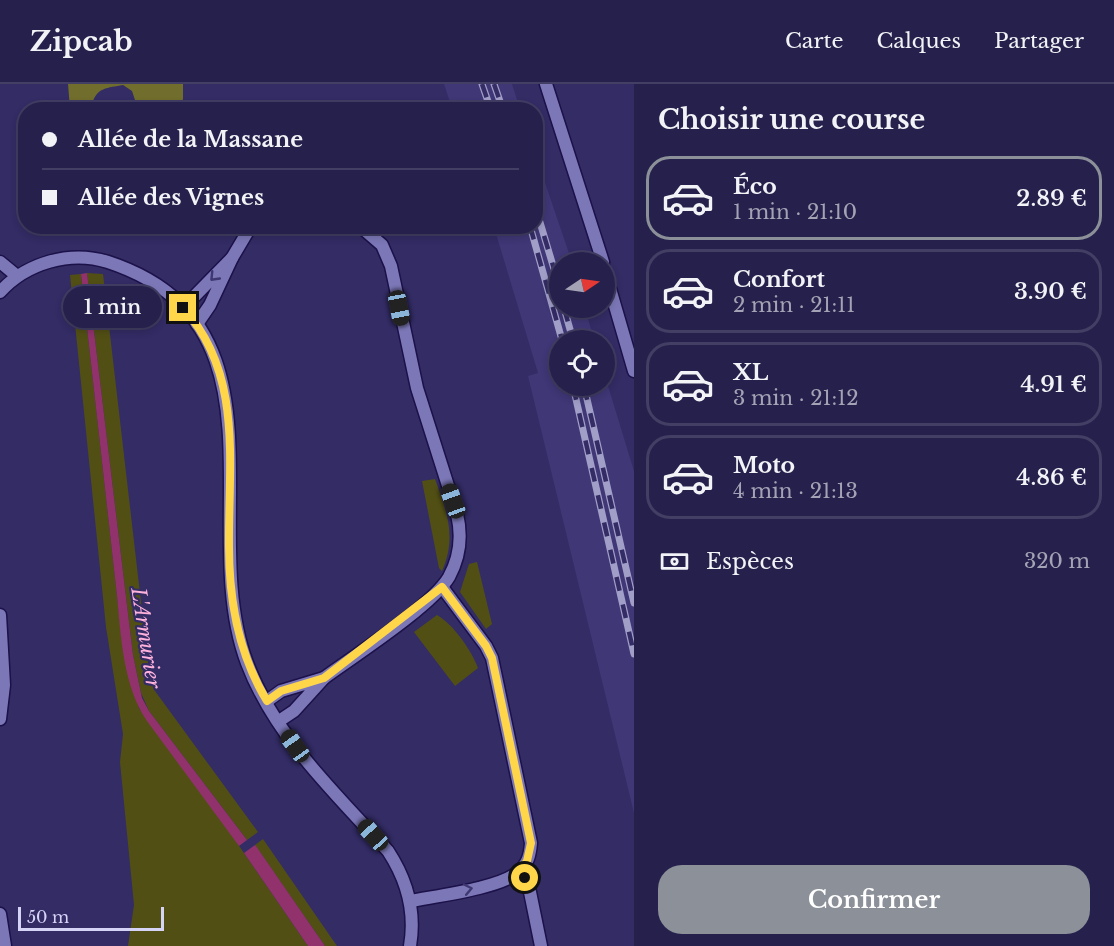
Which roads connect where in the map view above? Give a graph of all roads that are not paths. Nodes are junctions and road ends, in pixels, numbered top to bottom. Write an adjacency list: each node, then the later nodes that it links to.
1 (546, 84): 4 (street)
2 (246, 234): 5 (street)
3 (369, 234): 13 (street)
4 (600, 252)
5 (232, 258): 10 (street, one-way to 10); 11 (street)
6 (0, 262): 7 (street)
7 (18, 276): 8 (street); 10 (street)
8 (0, 292)
9 (615, 306): 12 (street)
10 (183, 308): 11 (street)
11 (197, 324): 16 (street)
12 (634, 371)
13 (442, 587): 15 (street); 19 (street)
14 (0, 615): 17 (street)
15 (324, 678): 16 (street); 18 (street)
16 (267, 701): 18 (street)
17 (0, 719)
18 (279, 721): 20 (street)
19 (520, 871): 20 (street, one-way to 19); 24 (street)
20 (411, 901): 23 (street)
21 (0, 914): 22 (street)
22 (5, 946)
23 (410, 946)
24 (541, 946)

